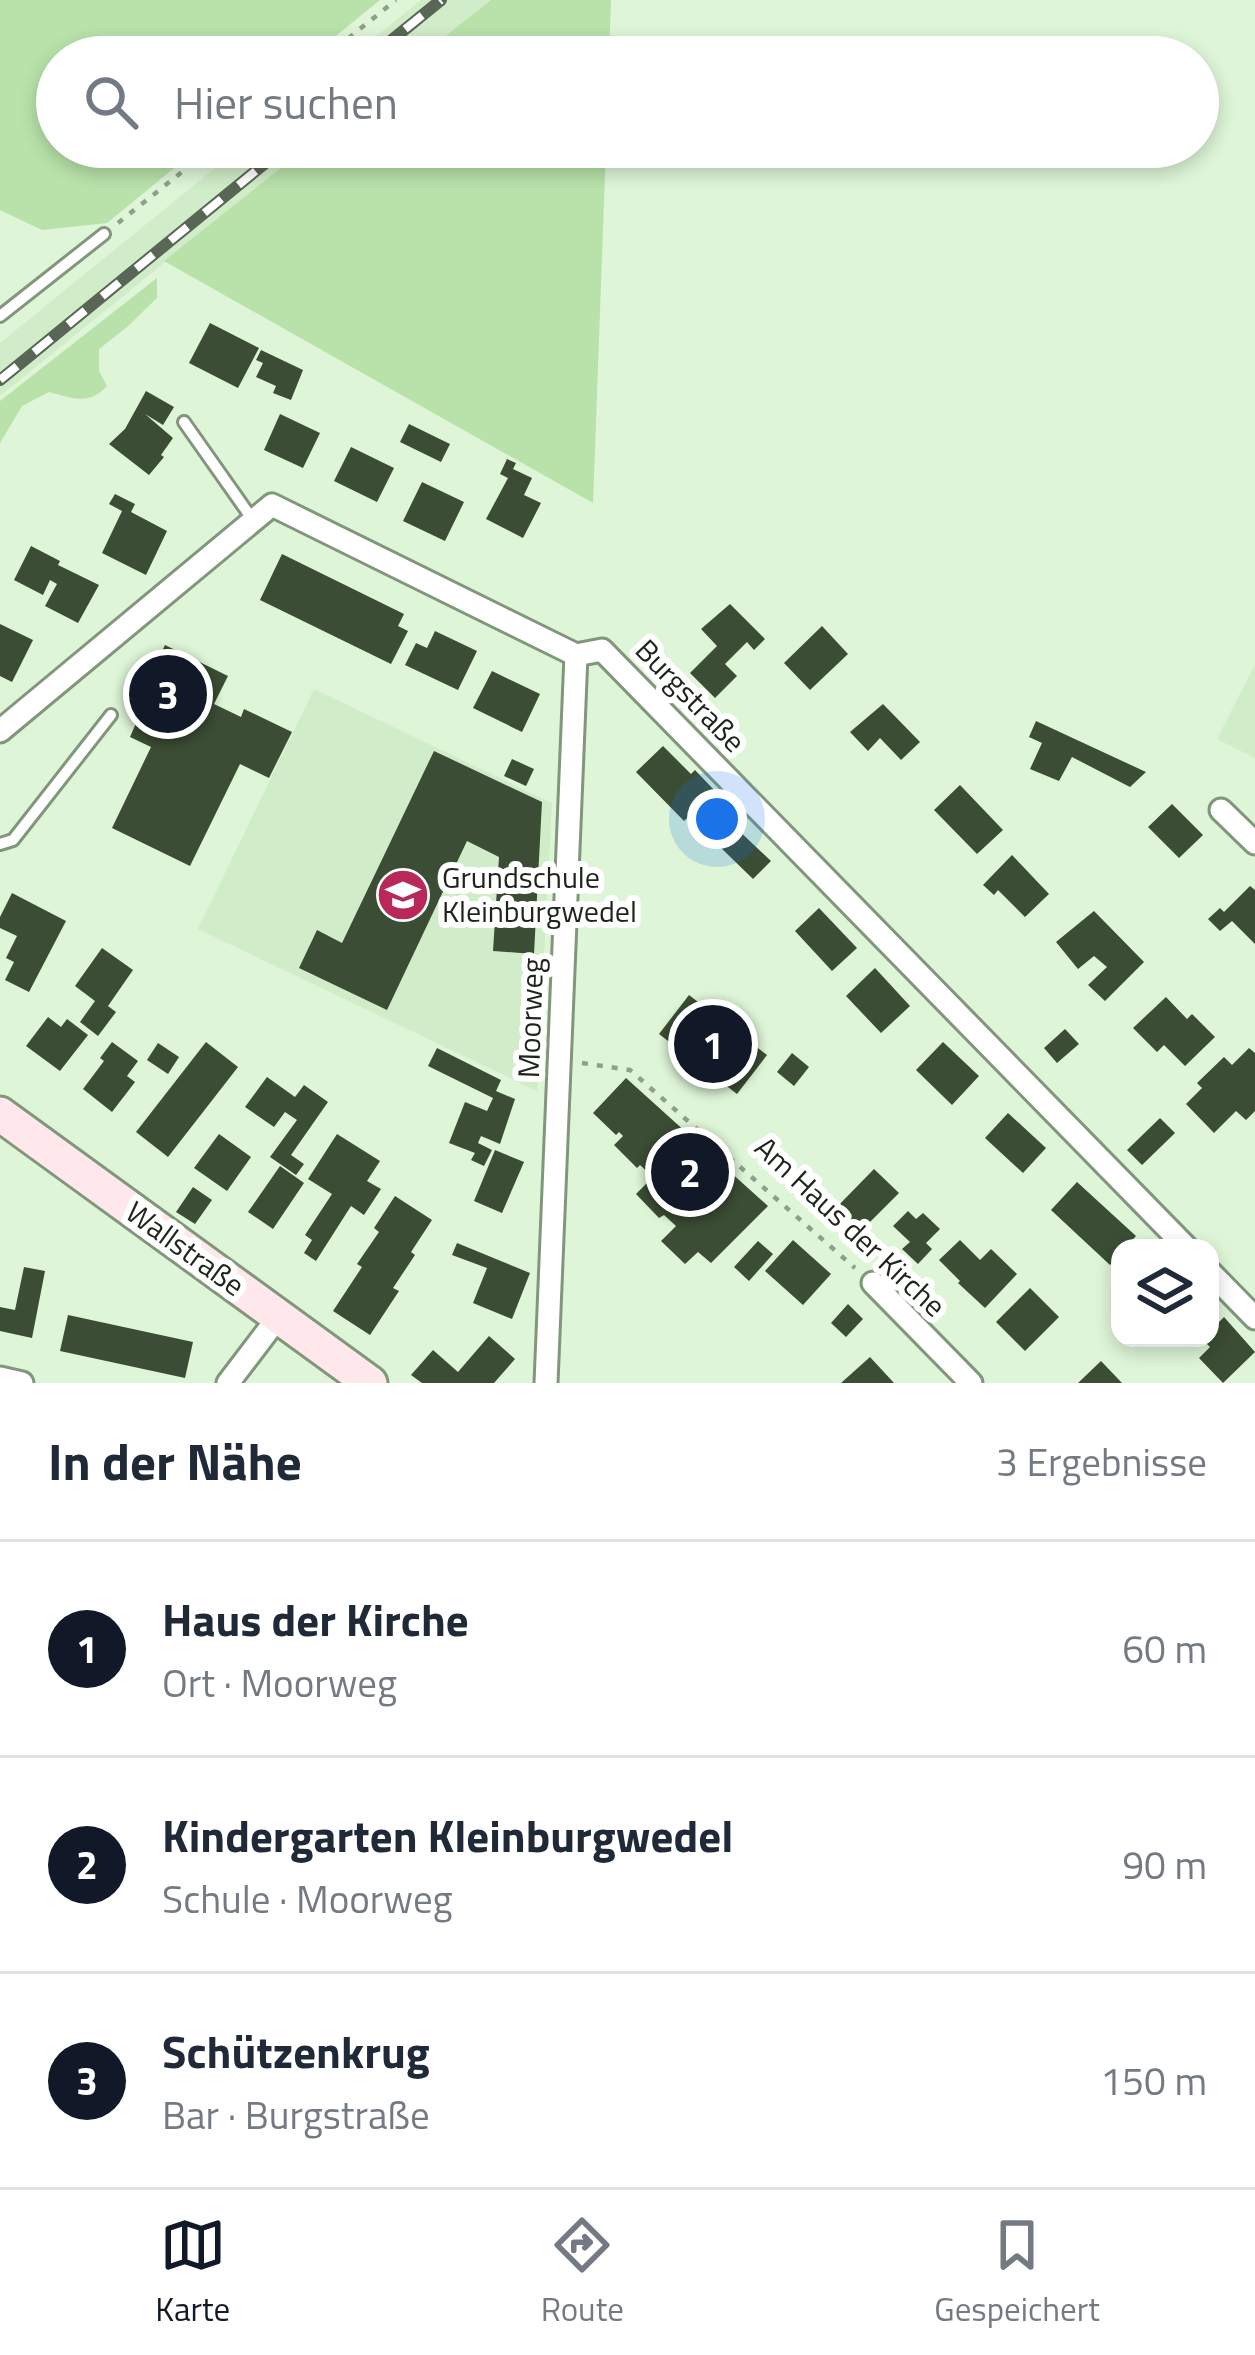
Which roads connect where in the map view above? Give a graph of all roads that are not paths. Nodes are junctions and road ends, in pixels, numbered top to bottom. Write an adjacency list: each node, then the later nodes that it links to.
1 (104, 234): 2 (lane)
2 (0, 316)
3 (184, 422): 4 (lane)
4 (253, 520): 5 (street, Burgstraße); 7 (street)
5 (576, 655): 12 (street, Burgstraße); 21 (street, Moorweg)
6 (111, 715): 10 (lane)
7 (0, 731)
8 (1221, 810): 9 (street)
9 (1255, 843)
10 (0, 844)
11 (0, 1114): 15 (street, Wallstraße)
12 (1177, 1239)
13 (1219, 1281): 16 (street)
14 (873, 1283): 22 (street, Am Haus der Kirche)
15 (279, 1316): 19 (street); 20 (street, Wallstraße)
16 (1255, 1318)
17 (0, 1378): 18 (street)
18 (22, 1383)
19 (228, 1383)
20 (370, 1383)
21 (546, 1383)
22 (971, 1383)

